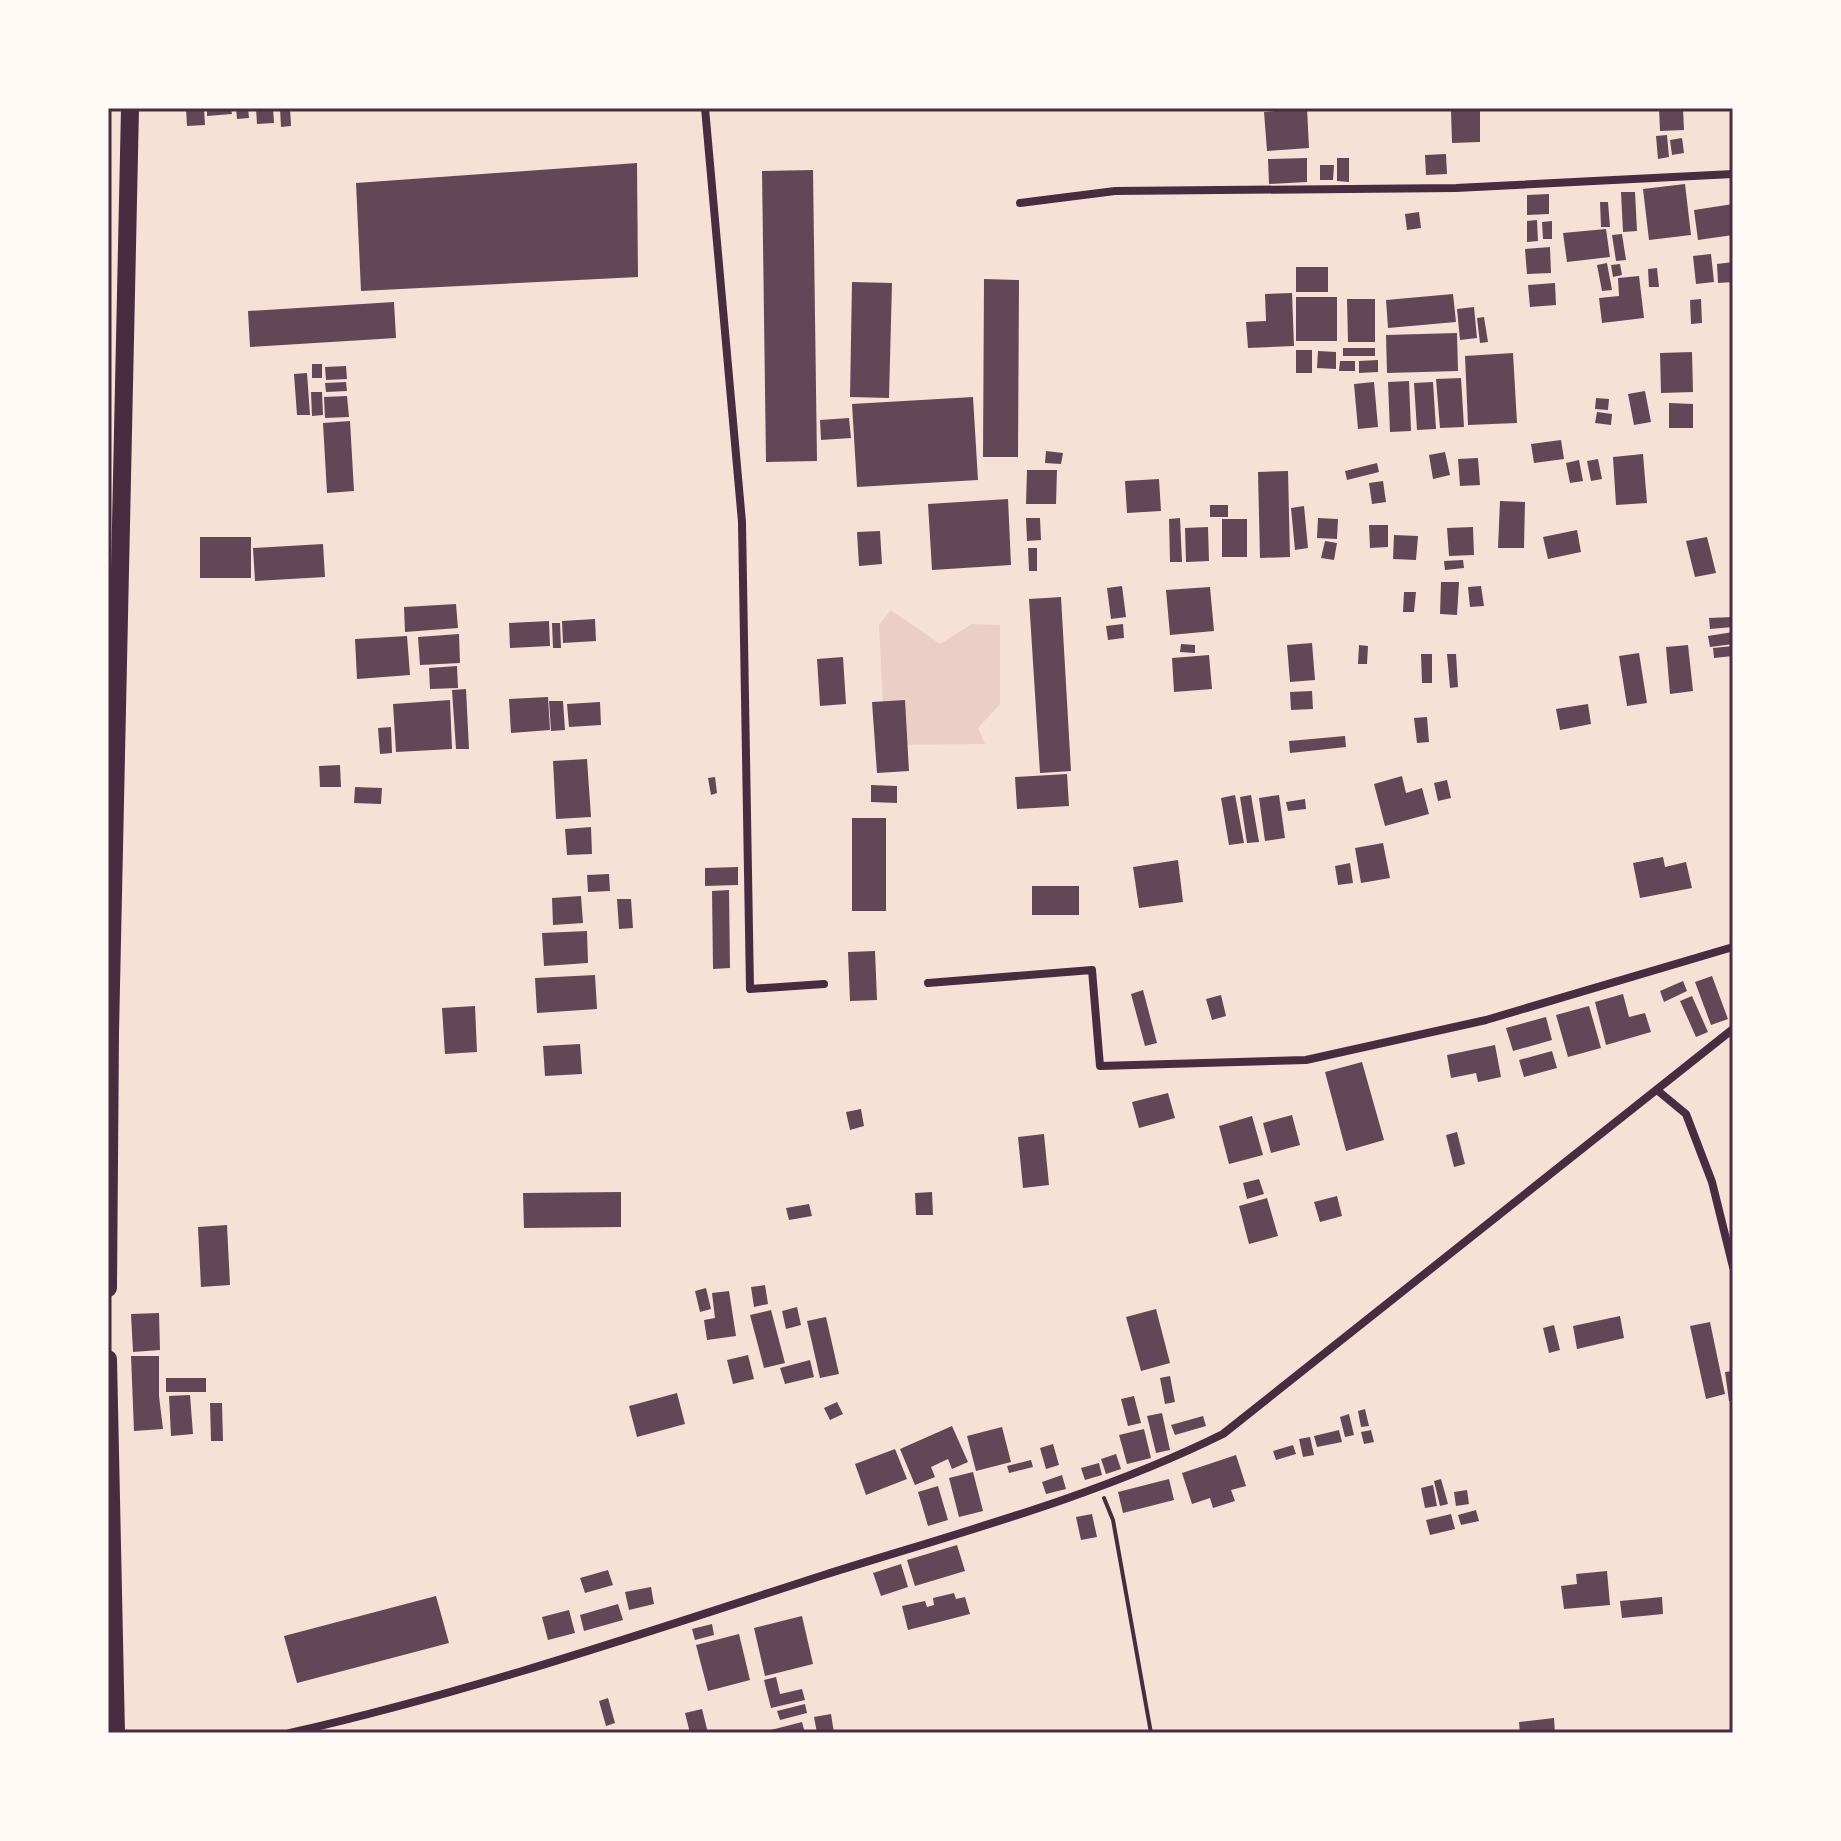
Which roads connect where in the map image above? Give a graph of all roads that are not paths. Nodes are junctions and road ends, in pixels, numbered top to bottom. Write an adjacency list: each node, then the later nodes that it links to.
1 (130, 108): 9 (highway)
2 (705, 108): 7 (street)
3 (1733, 174): 4 (street)
4 (1020, 203)
5 (1733, 947): 6 (street)
6 (928, 983)
7 (824, 984)
8 (1733, 1029): 10 (street)
9 (109, 1033): 12 (highway)
10 (1657, 1090): 11 (street); 15 (street)
11 (1733, 1267)
12 (108, 1288)
13 (108, 1359): 14 (highway)
14 (116, 1733)
15 (290, 1733)

